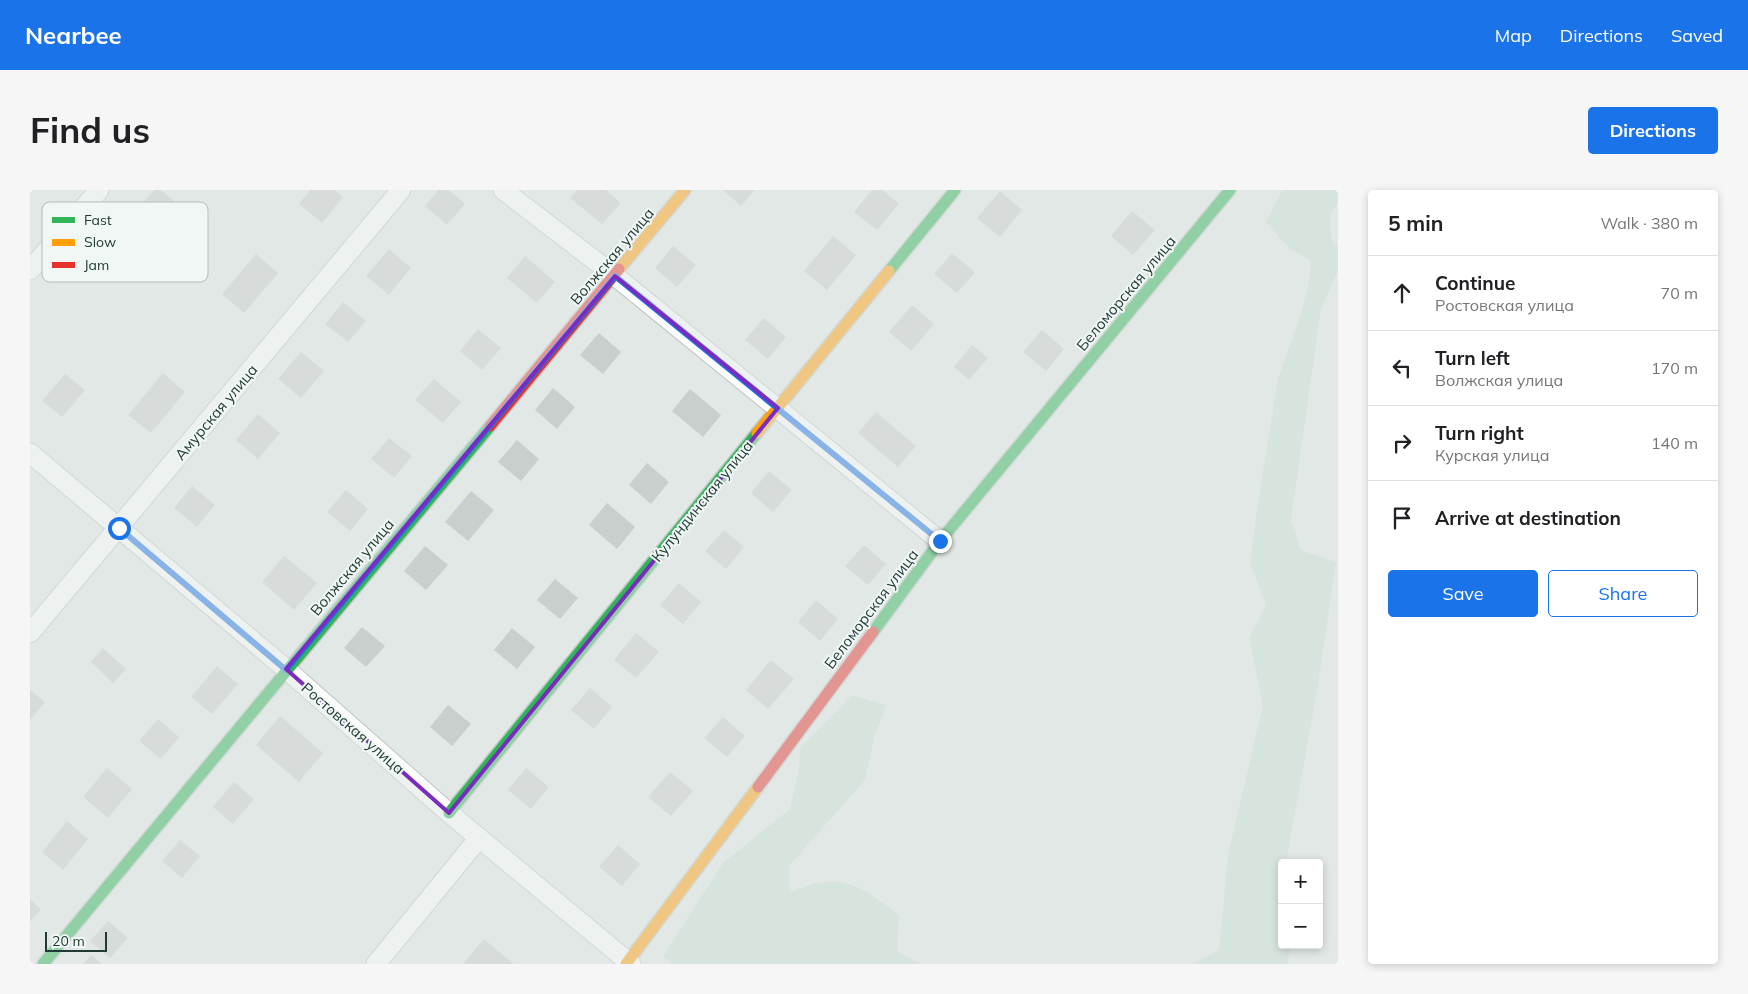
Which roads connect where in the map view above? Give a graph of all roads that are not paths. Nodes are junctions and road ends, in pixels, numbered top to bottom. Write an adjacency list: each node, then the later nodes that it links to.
1 (99, 190): 7 (street)
2 (401, 190): 13 (street, Амурская улица)
3 (503, 190): 10 (street)
4 (686, 190): 10 (street, Волжская улица)
5 (955, 190): 11 (street, Кулундинская улица)
6 (1230, 190): 14 (street, Беломорская улица)
7 (89, 202)
8 (42, 256): 9 (street)
9 (30, 270)
10 (615, 276): 11 (street); 16 (street, Волжская улица)
11 (778, 408): 14 (street); 17 (street, Кулундинская улица)
12 (30, 454): 13 (street, Ростовская улица)
13 (119, 528): 15 (street, Амурская улица); 16 (street, Ростовская улица)
14 (940, 541): 19 (street, Беломорская улица)
15 (32, 629)
16 (286, 670): 17 (street, Ростовская улица); 20 (street, Волжская улица)
17 (449, 813): 18 (street, Ростовская улица)
18 (479, 838): 19 (street, Ростовская улица); 21 (street)
19 (628, 963)
20 (43, 964)
21 (376, 964)

